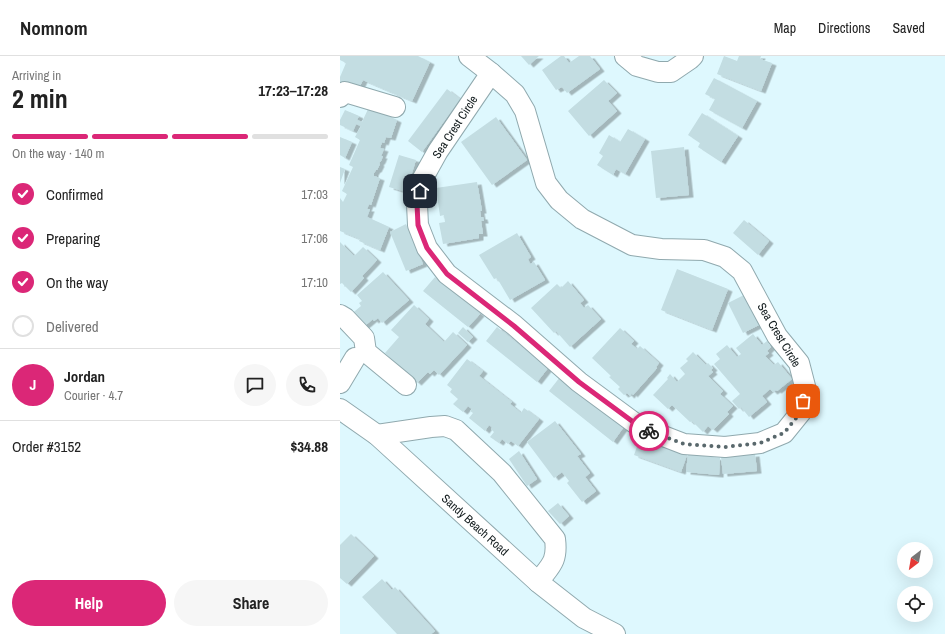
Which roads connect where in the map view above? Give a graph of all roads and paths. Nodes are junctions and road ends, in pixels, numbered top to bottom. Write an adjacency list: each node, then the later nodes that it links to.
1 (469, 56): 4 (street, Sea Crest Circle)
2 (626, 56): 3 (street)
3 (693, 56)
4 (491, 73): 4 (street, Sea Crest Circle)
5 (340, 97): 6 (street)
6 (395, 107)
7 (340, 315): 8 (street)
8 (354, 355): 9 (street); 10 (street)
9 (340, 383)
10 (406, 385)
11 (340, 409): 12 (street, Sandy Beach Road)
12 (377, 435): 13 (street, Sandy Beach Road); 13 (street)
13 (538, 582): 14 (street, Sandy Beach Road)
14 (615, 634)

